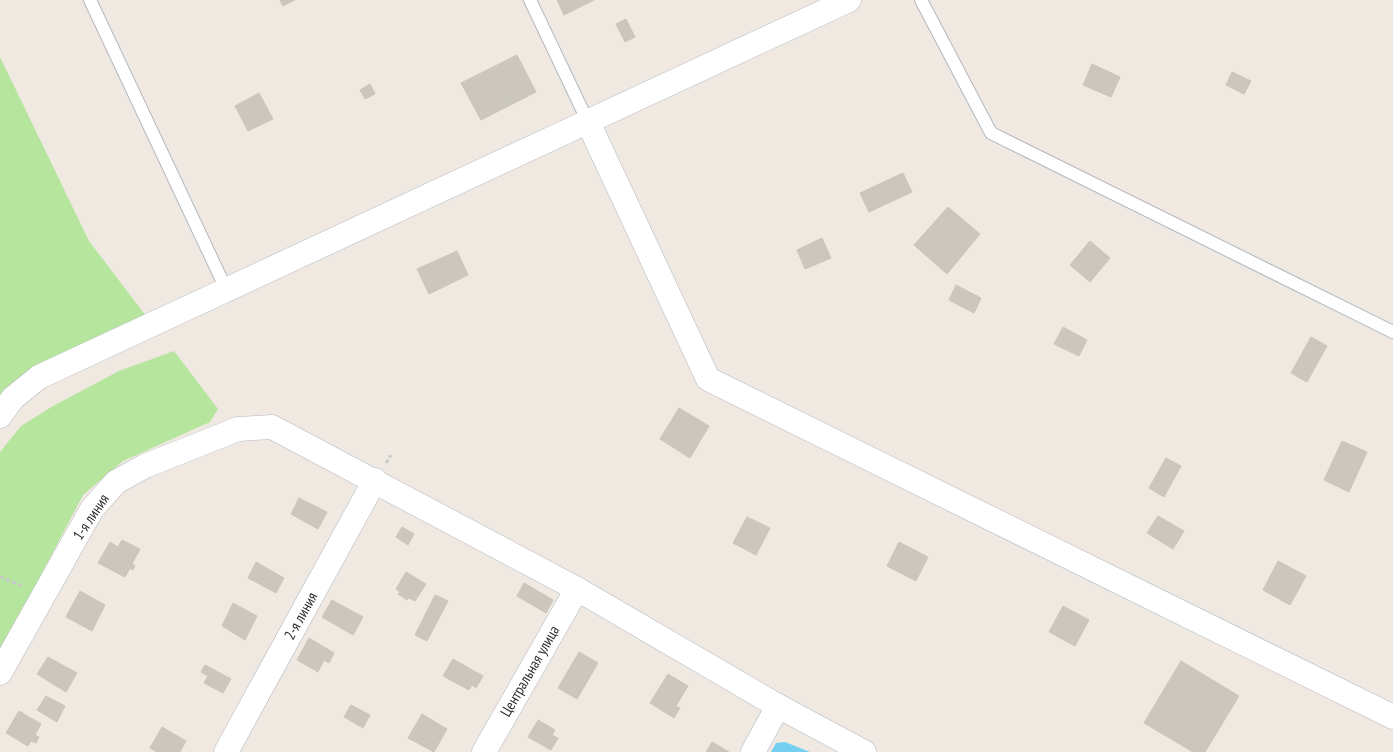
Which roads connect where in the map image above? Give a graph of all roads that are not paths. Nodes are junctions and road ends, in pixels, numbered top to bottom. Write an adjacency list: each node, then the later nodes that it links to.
1 (90, 0): 6 (lane)
2 (530, 0): 5 (lane)
3 (849, 0): 5 (street)
4 (921, 0): 7 (lane)
5 (588, 122): 6 (street); 13 (street)
6 (227, 291): 8 (street)
7 (1393, 332)
8 (0, 416)
9 (375, 480): 10 (street); 11 (street, 1-я линия); 14 (street, 2-я линия)
10 (577, 589): 12 (street); 15 (street, Центральная улица)
11 (0, 672)
12 (778, 706): 16 (street); 17 (street)
13 (1393, 718)
14 (226, 752)
15 (484, 752)
16 (752, 752)
17 (864, 752)

